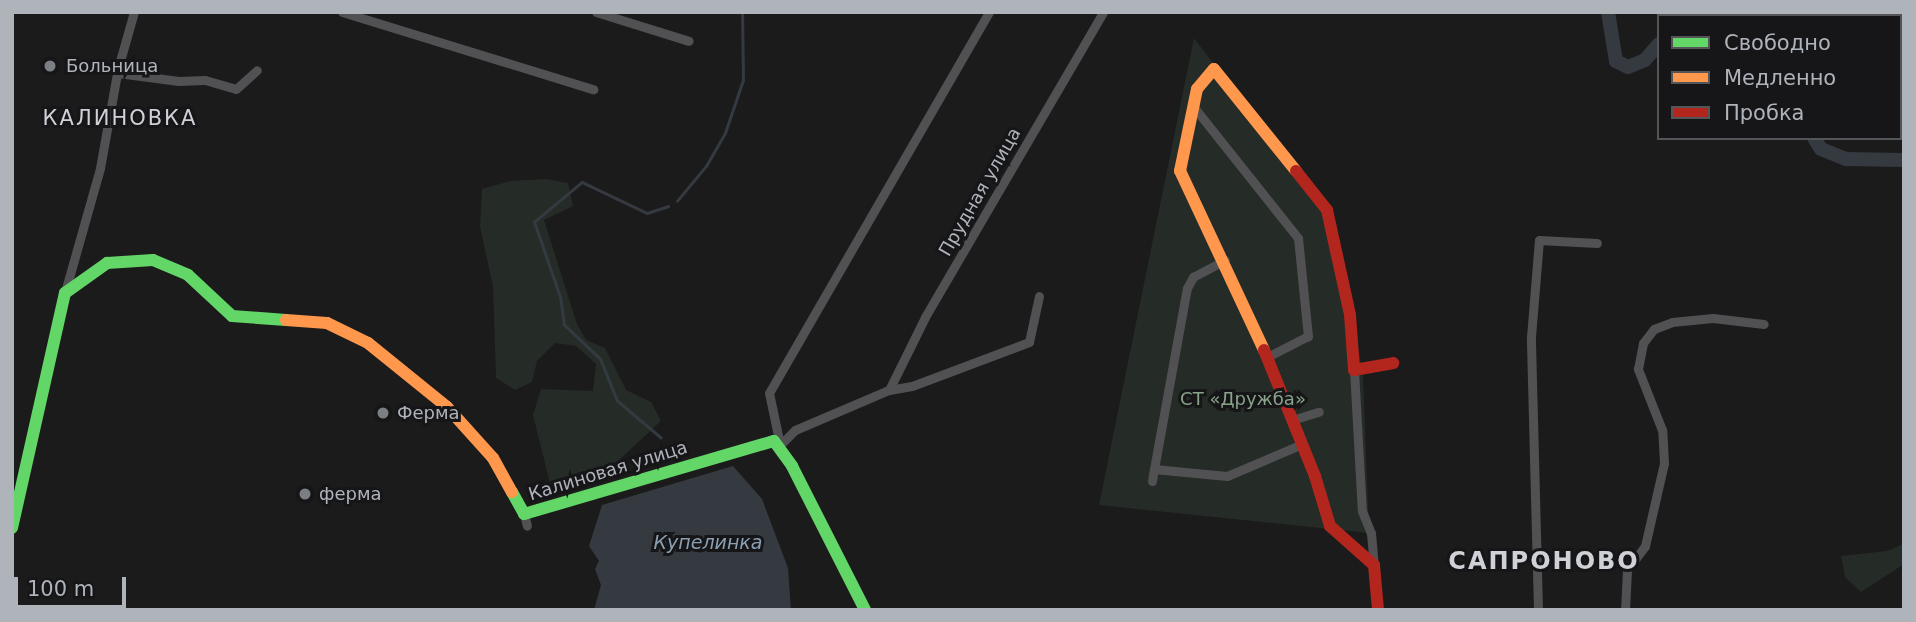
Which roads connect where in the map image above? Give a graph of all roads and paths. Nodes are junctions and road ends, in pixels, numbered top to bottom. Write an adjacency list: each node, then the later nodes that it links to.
1 (134, 12): 8 (street)
2 (342, 12): 9 (street)
3 (596, 12): 6 (street)
4 (989, 12): 23 (street)
5 (1103, 12): 19 (street, Прудная улица)
6 (690, 41)
7 (257, 70): 8 (street)
8 (118, 73): 13 (street)
9 (593, 89)
10 (1193, 106): 12 (street); 16 (street); 18 (street)
11 (1597, 243): 30 (street)
12 (1225, 260): 16 (street); 24 (street)
13 (65, 293): 23 (street, Калиновая улица); 26 (street)
14 (1039, 296): 19 (street)
15 (1764, 324): 31 (street)
16 (1267, 357): 21 (street)
17 (1393, 363): 18 (street)
18 (1354, 370): 27 (street)
19 (889, 390): 23 (street)
20 (1319, 412): 21 (street)
21 (1292, 420): 22 (street)
22 (1302, 444): 24 (street); 27 (street)
23 (780, 445): 28 (street)
24 (1154, 469): 25 (street)
25 (1152, 481)
26 (12, 528)
27 (1374, 565): 29 (street)
28 (865, 610)
29 (1378, 610)
30 (1538, 610)
31 (1625, 610)

